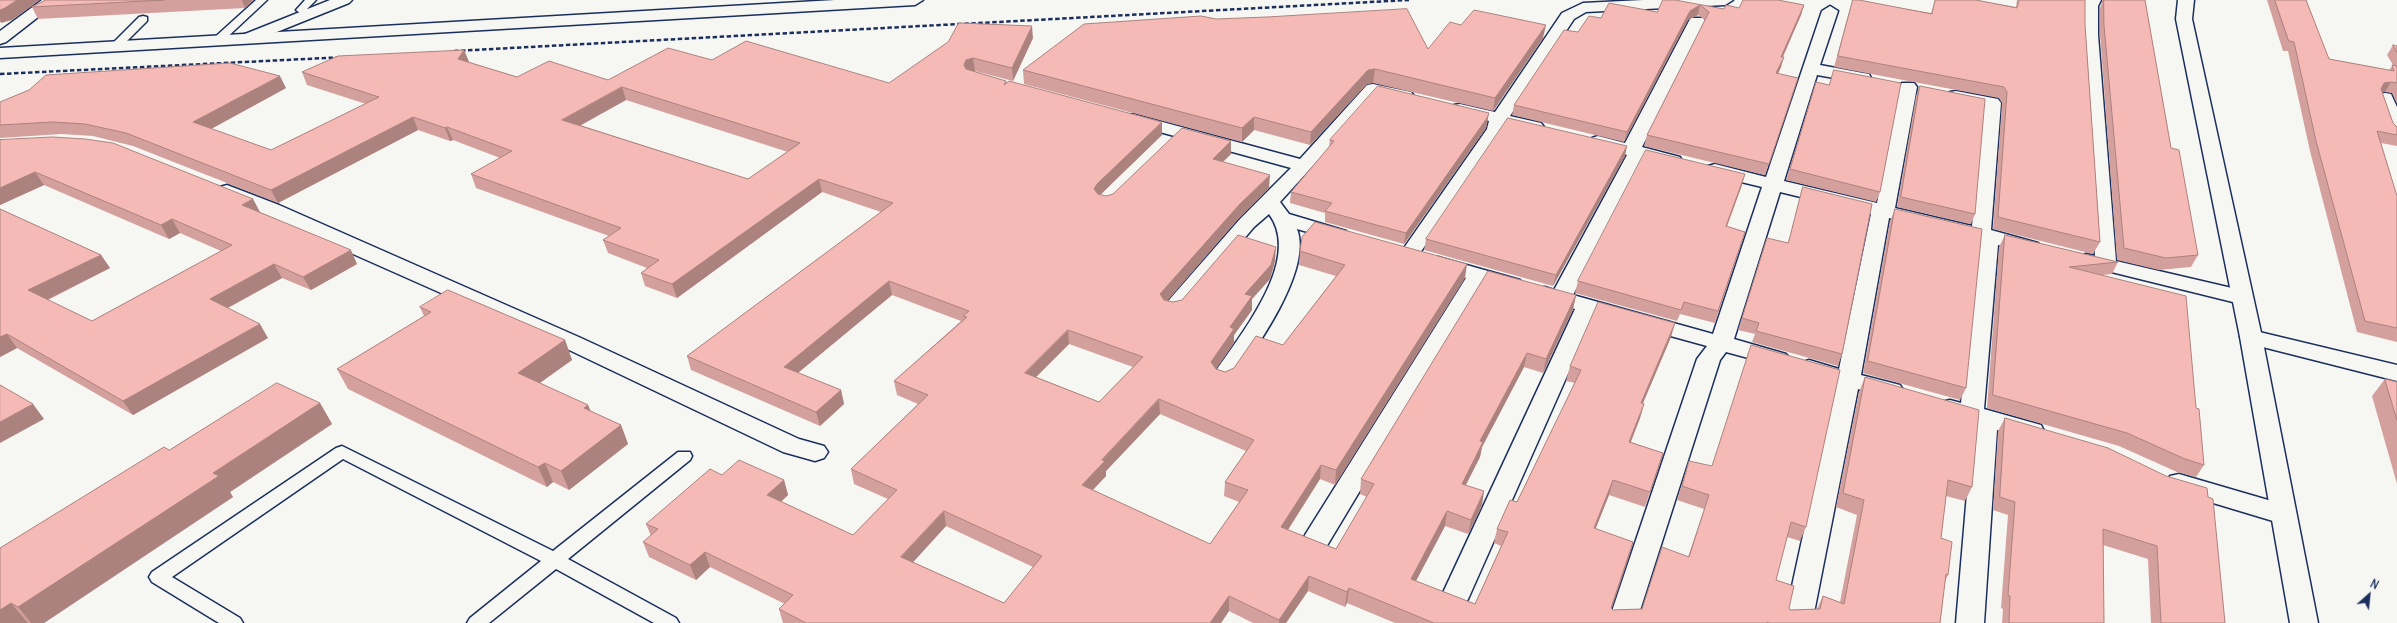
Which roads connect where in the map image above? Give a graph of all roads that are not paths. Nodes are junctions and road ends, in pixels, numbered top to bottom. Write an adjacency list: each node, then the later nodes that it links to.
1 (262, 0): 15 (lane)
2 (344, 0): 9 (street)
3 (914, 0): 8 (street)
4 (1725, 0): 22 (street)
5 (2093, 0): 40 (street)
6 (2184, 0): 42 (street)
7 (55, 2): 13 (street)
8 (777, 4): 14 (street)
9 (310, 7): 14 (street)
10 (1830, 12): 18 (street)
11 (143, 19): 16 (lane)
12 (1697, 21): 28 (street)
13 (0, 39)
14 (246, 39): 15 (street)
15 (218, 40): 16 (street)
16 (114, 47): 17 (street)
17 (0, 53)
18 (1812, 68): 19 (street); 31 (street)
19 (1909, 87): 33 (street); 34 (street)
20 (2385, 98): 25 (street)
21 (1119, 116): 24 (street)
22 (1499, 119): 23 (street); 29 (street); 38 (street)
23 (1550, 131)
24 (1178, 132): 27 (street); 29 (street)
25 (2397, 132)
26 (1580, 138): 28 (street)
27 (1161, 148)
28 (1635, 151): 31 (street); 43 (street)
29 (1304, 166): 32 (street)
30 (206, 183): 53 (street)
31 (1773, 184): 33 (street); 47 (street)
32 (1276, 210): 35 (street); 45 (street); 49 (street)
33 (1885, 211): 34 (street); 50 (street)
34 (1985, 235): 37 (street); 51 (street)
35 (1357, 240)
36 (1387, 248): 38 (street)
37 (2048, 250)
38 (1409, 255): 41 (street)
39 (2070, 256): 40 (street)
40 (2106, 265): 42 (street)
41 (1479, 275): 43 (street); 57 (street)
42 (2241, 297): 46 (street)
43 (1560, 298): 44 (street)
44 (1588, 306): 47 (street); 59 (street)
45 (1173, 308)
46 (2251, 336): 48 (street); 56 (street)
47 (1721, 343): 50 (street); 63 (street)
48 (2397, 373)
49 (1224, 377)
50 (1847, 379): 51 (street); 64 (street)
51 (1979, 416): 52 (street); 65 (street)
52 (2052, 436)
53 (815, 452)
54 (684, 456): 58 (lane)
55 (2160, 476): 56 (street)
56 (2284, 514): 66 (street)
57 (1315, 542)
58 (555, 560): 60 (lane); 61 (lane); 62 (lane)
59 (1455, 596)
60 (234, 623)
61 (476, 623)
62 (670, 623)
63 (1622, 623)
64 (1798, 623)
65 (1970, 623)
66 (2304, 623)

